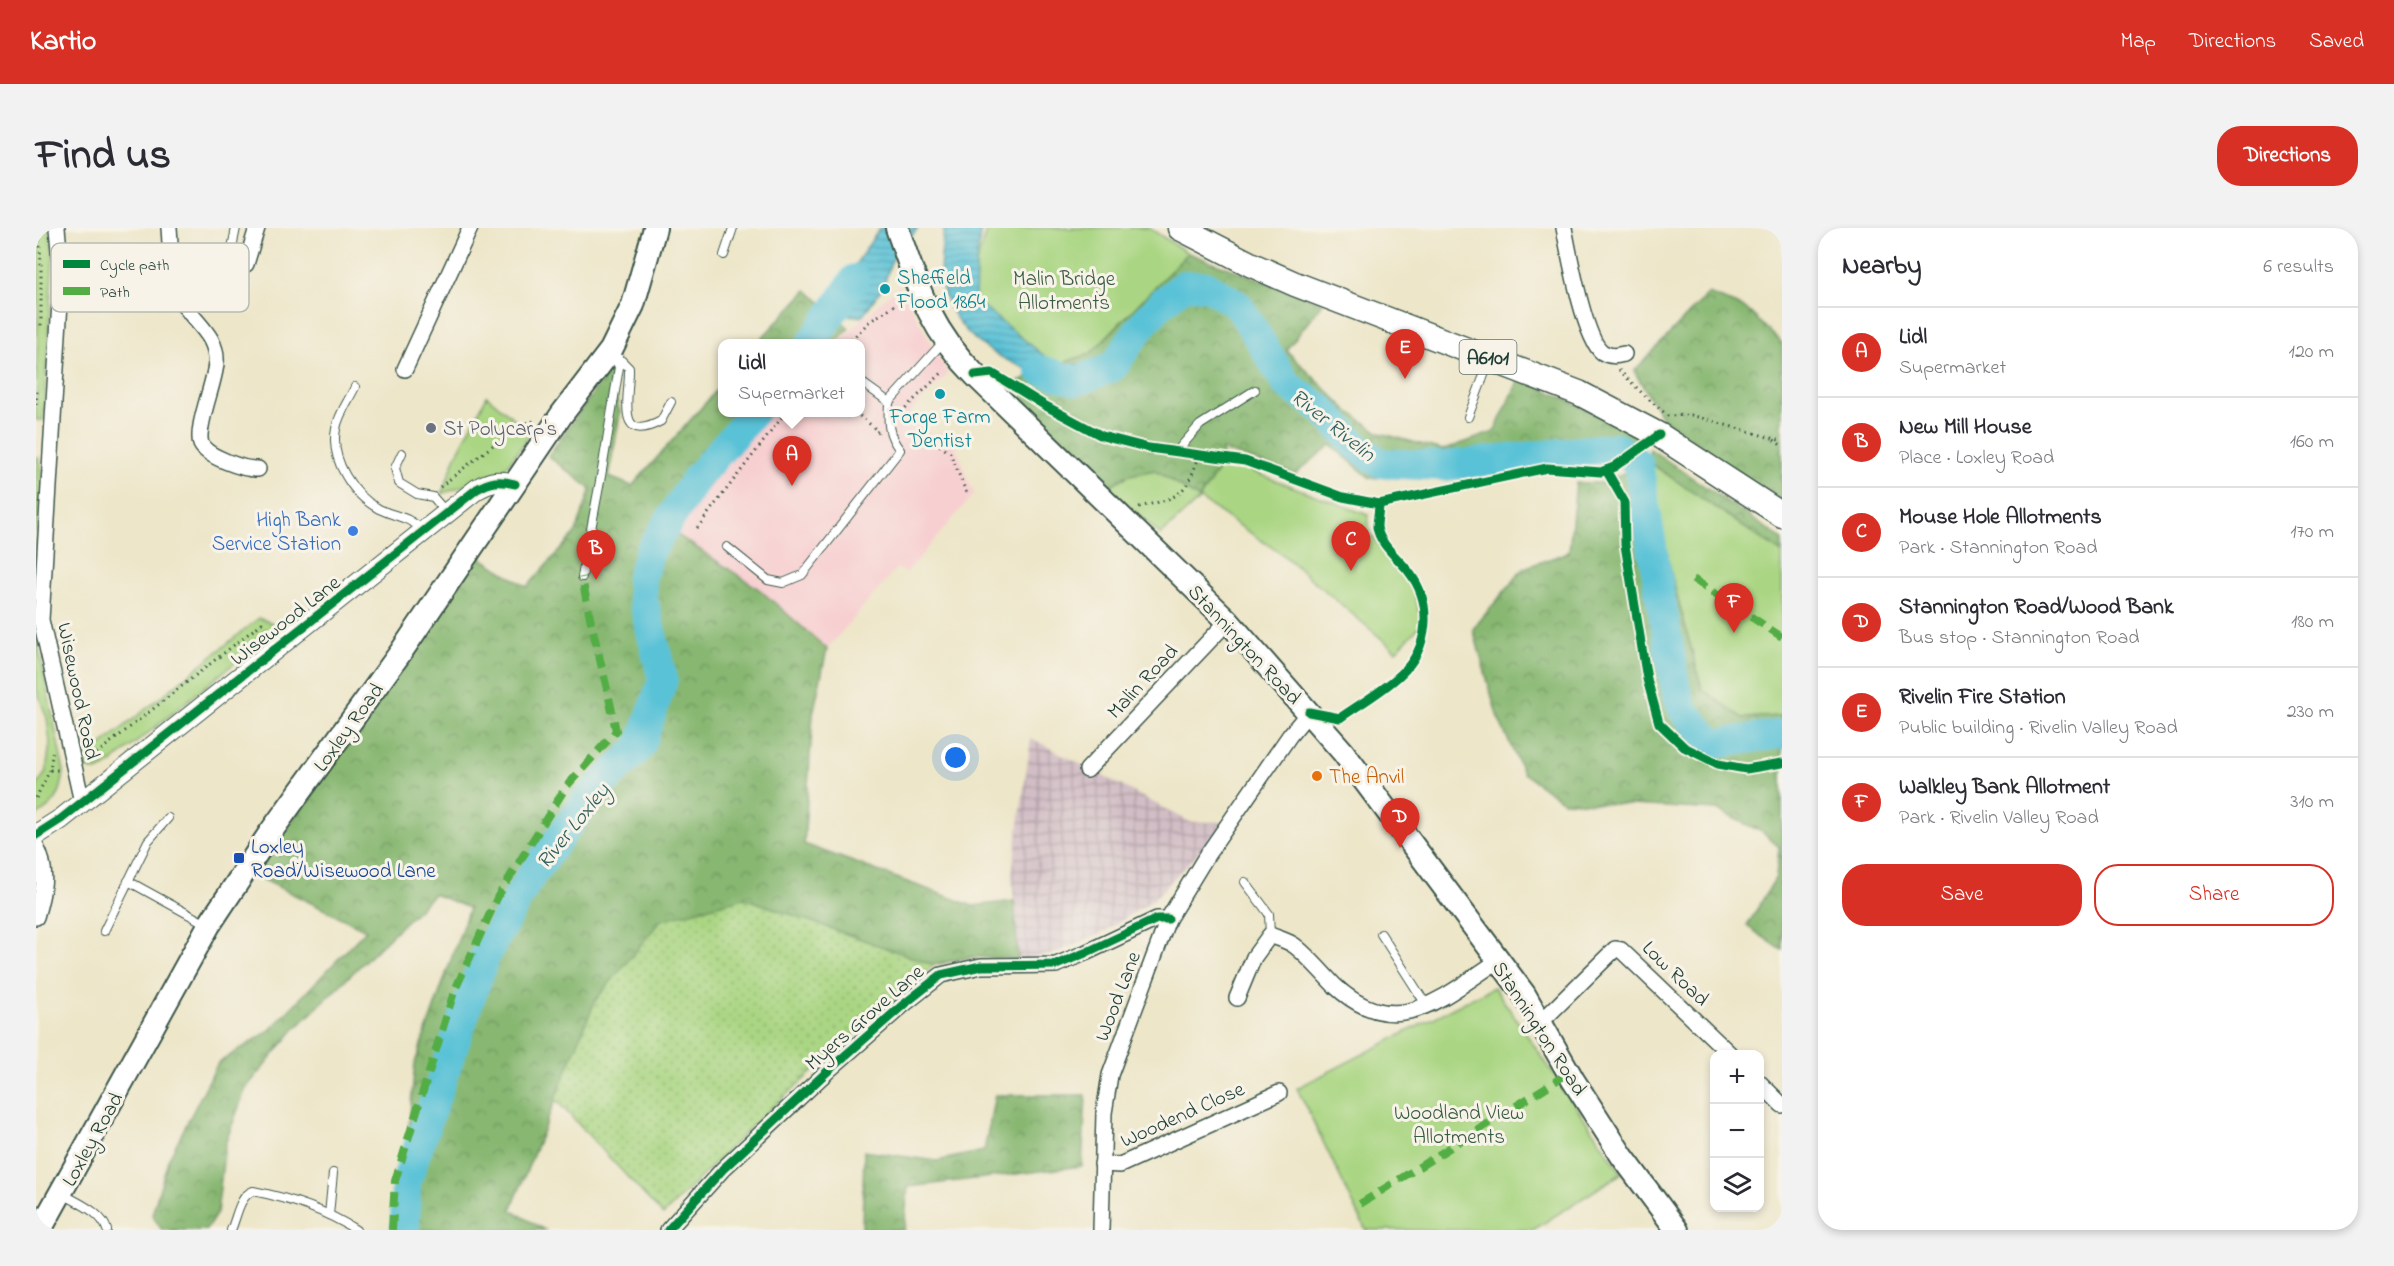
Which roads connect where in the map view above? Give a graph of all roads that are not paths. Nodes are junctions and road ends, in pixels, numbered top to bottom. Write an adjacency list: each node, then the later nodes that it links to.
1 (57, 228): 12 (street, Wisewood Road)
2 (169, 228): 13 (street)
3 (236, 228): 14 (lane)
4 (257, 228): 15 (street)
5 (470, 228): 23 (street)
6 (655, 228): 20 (main road, Loxley Road)
7 (733, 228): 8 (lane); 16 (lane)
8 (739, 228)
9 (897, 228): 19 (main road, Stannington Road)
10 (1180, 228): 22 (main road, A6101)
11 (1564, 228): 21 (street)
12 (58, 243)
13 (171, 243)
14 (233, 243)
15 (249, 254)
16 (724, 255)
17 (59, 312): 30 (street, Wisewood Road)
18 (189, 312): 33 (street)
19 (952, 349): 28 (lane); 40 (main road, Stannington Road)
20 (611, 350): 27 (lane); 34 (main road, Loxley Road); 39 (lane)
21 (1624, 354)
22 (1490, 358): 29 (lane); 36 (main road, A6101)
23 (405, 369)
24 (865, 385): 28 (lane)
25 (355, 387): 37 (lane)
26 (1255, 390): 31 (lane)
27 (671, 402)
28 (889, 402): 38 (lane)
29 (1468, 417)
30 (43, 441): 43 (street, Wisewood Road)
31 (1177, 451)
32 (402, 453): 35 (lane)
33 (258, 469)
34 (515, 484): 35 (street, Wisewood Lane); 51 (main road, Loxley Road)
35 (447, 513): 37 (street, Wisewood Lane)
36 (1782, 515)
37 (425, 531): 43 (street, Wisewood Lane)
38 (727, 547)
39 (582, 577)
40 (1228, 621): 41 (main road, Stannington Road); 42 (street, Malin Road)
41 (1309, 712): 50 (street, Wood Lane); 55 (main road, Stannington Road)
42 (1087, 770)
43 (82, 802): 45 (street, Wisewood Lane)
44 (168, 818): 47 (lane)
45 (36, 835)
46 (36, 847): 49 (street)
47 (128, 881): 51 (lane); 52 (lane)
48 (1245, 882): 54 (lane)
49 (36, 917)
50 (1168, 919): 63 (street, Wood Lane); 71 (street, Myers Grove Lane)
51 (209, 925): 65 (main road, Loxley Road)
52 (104, 931)
53 (1382, 934): 57 (lane)
54 (1270, 935): 56 (street); 57 (street)
55 (1498, 961): 57 (street); 58 (main road, Stannington Road)
56 (1237, 998)
57 (1428, 1007)
58 (1540, 1023): 59 (street, Low Road); 73 (main road, Stannington Road)
59 (1726, 1050)
60 (1764, 1087): 62 (street)
61 (1279, 1093): 63 (street, Woodend Close)
62 (1782, 1105)
63 (1102, 1164): 72 (street, Wood Lane)
64 (333, 1173): 66 (lane)
65 (62, 1193): 67 (main road, Loxley Road); 68 (lane)
66 (329, 1215): 69 (lane); 70 (lane)
67 (40, 1230)
68 (107, 1230)
69 (231, 1230)
70 (356, 1230)
71 (668, 1230)
72 (1101, 1230)
73 (1677, 1230)

